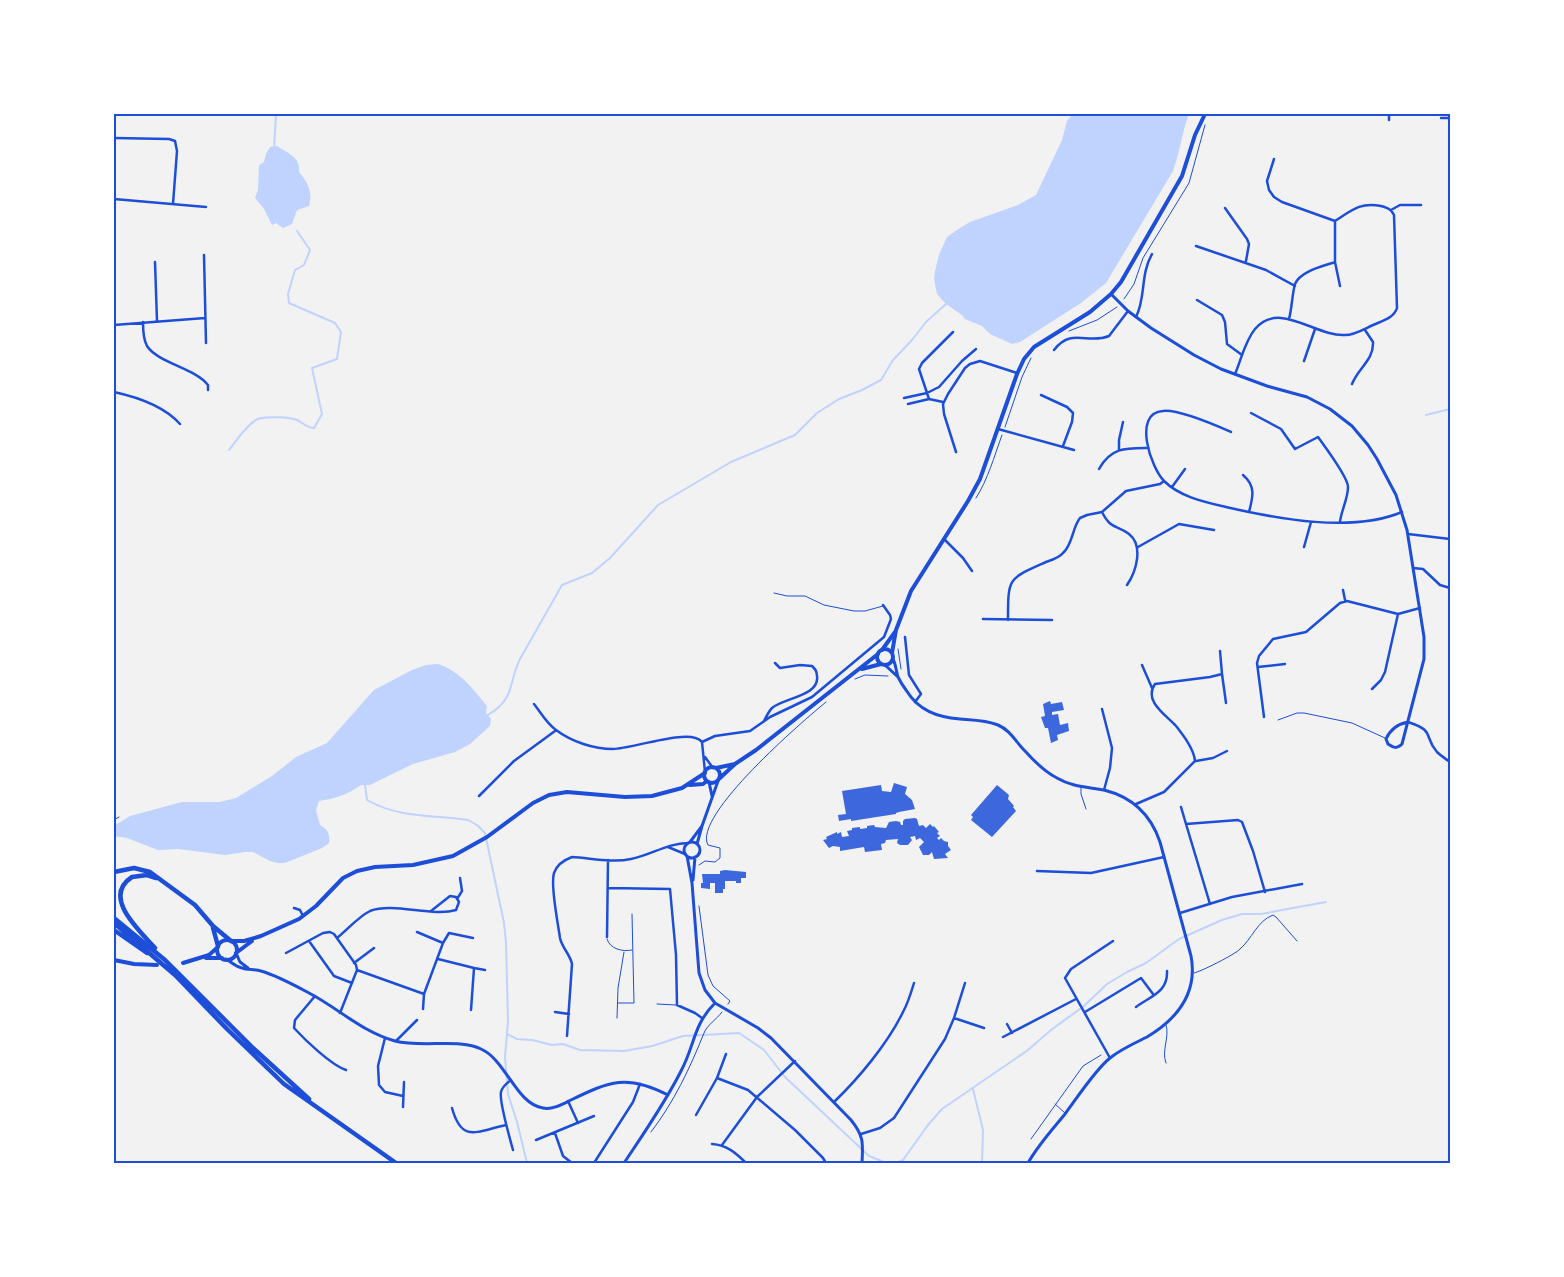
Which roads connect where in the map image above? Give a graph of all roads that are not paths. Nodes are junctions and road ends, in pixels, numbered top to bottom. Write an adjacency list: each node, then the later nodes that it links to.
1 (1205, 114): 23 (main road)
2 (1389, 114): 5 (street)
3 (1441, 118): 4 (street)
4 (1450, 118)
5 (1389, 120)
6 (114, 138): 9 (street)
7 (1274, 159): 14 (street)
8 (114, 199): 9 (street)
9 (173, 204): 11 (street)
10 (1421, 205): 13 (street)
11 (206, 207)
12 (1225, 208): 19 (street)
13 (1391, 210): 14 (street); 33 (street)
14 (1335, 221): 20 (street)
15 (1196, 246): 19 (street)
16 (1152, 254): 26 (street)
17 (204, 255): 27 (street)
18 (155, 262): 29 (street)
19 (1246, 262): 21 (street)
20 (1335, 262): 21 (street); 22 (street)
21 (1295, 286): 28 (street)
22 (1340, 286)
23 (1111, 294): 25 (street); 40 (main road)
24 (1197, 300): 38 (street)
25 (1128, 311): 26 (street); 37 (street)
26 (1136, 317): 41 (street)
27 (205, 318): 29 (street); 35 (street)
28 (1289, 319): 32 (street); 38 (street)
29 (157, 321): 30 (street)
30 (143, 322): 31 (street); 43 (street)
31 (114, 325)
32 (1315, 329): 33 (street); 39 (street)
33 (1364, 329): 42 (street)
34 (953, 332): 45 (street)
35 (206, 343)
36 (976, 349): 45 (street)
37 (1054, 350)
38 (1242, 355): 41 (street)
39 (1304, 361)
40 (1017, 374): 49 (street); 54 (main road)
41 (1235, 374): 68 (street)
42 (1352, 384)
43 (208, 390)
44 (114, 392): 53 (street)
45 (927, 393): 47 (street); 48 (street)
46 (1041, 395): 56 (street)
47 (904, 398)
48 (929, 400): 49 (street); 50 (street)
49 (943, 402): 60 (street)
50 (908, 404)
51 (1251, 413): 70 (street)
52 (1122, 422): 58 (street)
53 (180, 424)
54 (998, 429): 56 (street); 73 (main road)
55 (1231, 432): 57 (street)
56 (1063, 446): 59 (street)
57 (1148, 448): 58 (street); 64 (street)
58 (1119, 449): 61 (street)
59 (1074, 450)
60 (956, 452)
61 (1099, 469)
62 (1185, 469): 65 (street)
63 (1243, 475): 67 (street)
64 (1164, 481): 65 (street); 66 (street)
65 (1172, 487): 67 (street)
66 (1102, 512): 76 (street); 88 (street)
67 (1249, 512): 69 (street)
68 (1402, 512): 70 (street); 72 (street)
69 (1311, 522): 70 (street); 75 (street)
70 (1340, 522)
71 (1214, 530): 76 (street)
72 (1408, 534): 74 (street); 77 (street)
73 (944, 539): 78 (street); 90 (main road)
74 (1450, 539)
75 (1304, 546)
76 (1138, 547): 79 (street)
77 (1413, 568): 80 (street); 85 (street)
78 (972, 571)
79 (1127, 585)
80 (1450, 588)
81 (1343, 590): 83 (street)
82 (774, 593): 84 (lane)
83 (1345, 601): 86 (street); 101 (street)
84 (883, 606): 113 (street)
85 (1420, 608): 86 (street); 114 (street)
86 (1398, 614): 106 (street)
87 (983, 619): 88 (street)
88 (1008, 620): 89 (street)
89 (1052, 620)
90 (896, 630): 92 (main road); 94 (main road)
91 (904, 637): 107 (street)
92 (882, 650): 94 (main road); 95 (main road)
93 (1220, 651): 103 (street)
94 (892, 653): 96 (main road)
95 (878, 654): 99 (main road); 102 (main road)
96 (893, 659): 99 (main road); 104 (street)
97 (775, 664): 113 (street)
98 (1285, 664): 101 (street)
99 (883, 665): 102 (main road); 104 (street)
100 (1142, 665): 105 (street)
101 (1258, 667): 111 (street)
102 (860, 669): 122 (main road)
103 (1222, 674): 105 (street); 108 (street)
104 (898, 678): 107 (street)
105 (1152, 688): 120 (street)
106 (1372, 689)
107 (915, 702): 128 (street)
108 (1226, 703)
109 (534, 704): 115 (street)
110 (1102, 709): 129 (street)
111 (1264, 717)
112 (1278, 720): 116 (lane)
113 (763, 722): 117 (street)
114 (1408, 722): 116 (street); 116 (street); 121 (street)
115 (556, 730): 117 (street); 130 (street)
116 (1386, 739)
117 (702, 742): 119 (street)
118 (1227, 751): 120 (street)
119 (704, 755): 123 (street); 124 (street)
120 (1195, 761): 132 (street)
121 (1450, 762)
122 (734, 764): 123 (main road); 125 (main road)
123 (715, 768): 124 (main road); 125 (main road)
124 (705, 773): 126 (main road); 127 (main road)
125 (719, 780): 126 (main road); 131 (street)
126 (708, 782): 127 (main road); 131 (street)
127 (690, 784): 160 (main road)
128 (1082, 787): 129 (street); 134 (lane)
129 (1104, 790): 132 (street)
130 (479, 796)
131 (712, 797): 138 (street)
132 (1136, 804): 144 (street)
133 (1181, 807): 137 (street)
134 (1086, 809)
135 (119, 817): 136 (lane)
136 (114, 820)
137 (1186, 824): 153 (street); 155 (street)
138 (702, 826): 139 (street); 140 (street)
139 (689, 843): 140 (street); 141 (street); 142 (street)
140 (697, 844): 143 (street)
141 (668, 847): 142 (street); 145 (street)
142 (686, 855): 143 (street); 150 (street)
143 (695, 857): 150 (street)
144 (1164, 857): 146 (street); 159 (street)
145 (608, 860): 152 (street); 211 (street)
146 (1036, 871)
147 (114, 872): 149 (highway)
148 (460, 878): 154 (street)
149 (160, 880): 163 (highway); 185 (highway)
150 (692, 883): 202 (street)
151 (1302, 884): 153 (street)
152 (608, 888): 167 (street); 204 (street)
153 (1264, 892): 155 (street)
154 (458, 899): 157 (street); 157 (street)
155 (1210, 904): 159 (street)
156 (294, 908): 160 (street)
157 (431, 911): 168 (street)
158 (632, 914): 177 (lane)
159 (1180, 914): 193 (street)
160 (303, 917): 166 (main road)
161 (114, 918): 185 (highway)
162 (114, 923): 185 (highway)
163 (213, 926): 170 (highway); 175 (highway)
164 (114, 930): 185 (highway)
165 (417, 932): 174 (street)
166 (261, 936): 170 (main road); 179 (main road)
167 (607, 937): 178 (lane)
168 (337, 938): 171 (street); 187 (street)
169 (472, 938): 174 (street)
170 (232, 941): 175 (main road); 179 (main road)
171 (309, 941): 180 (street); 194 (street)
172 (1113, 941): 200 (street)
173 (1297, 941): 193 (lane)
174 (443, 943): 183 (street)
175 (218, 947): 181 (main road); 182 (main road)
176 (374, 948): 187 (street)
177 (632, 950): 178 (lane); 201 (lane)
178 (624, 952): 201 (lane)
179 (236, 953): 182 (main road); 189 (street)
180 (286, 953)
181 (201, 958): 182 (main road); 186 (main road)
182 (224, 959): 189 (street)
183 (438, 959): 188 (street); 197 (street)
184 (114, 960): 185 (main road)
185 (161, 962): 254 (highway)
186 (183, 963)
187 (354, 963): 190 (street)
188 (474, 968): 191 (street); 207 (street)
189 (248, 969): 199 (street)
190 (357, 970): 194 (street); 197 (street)
191 (485, 970)
192 (1167, 971): 198 (street)
193 (1194, 973): 217 (street)
194 (352, 983): 210 (street)
195 (914, 983): 238 (street)
196 (965, 983): 214 (street)
197 (424, 994): 206 (street)
198 (1153, 994): 205 (street); 209 (street)
199 (314, 996): 210 (street); 229 (street)
200 (1076, 999): 209 (street); 219 (street)
201 (618, 1003): 212 (lane)
202 (715, 1003): 213 (street); 227 (street)
203 (657, 1004): 204 (lane)
204 (677, 1005): 213 (street)
205 (1136, 1007)
206 (423, 1009)
207 (470, 1010)
208 (555, 1012): 211 (street)
209 (1085, 1012): 226 (street)
210 (340, 1013): 222 (street)
211 (569, 1014): 220 (street)
212 (617, 1018)
213 (702, 1018): 234 (street)
214 (954, 1018): 218 (street); 248 (street)
215 (417, 1020): 223 (street)
216 (1007, 1024): 219 (street)
217 (1166, 1024): 226 (street); 228 (lane)
218 (984, 1028)
219 (1012, 1033): 221 (street)
220 (567, 1036)
221 (1003, 1037)
222 (385, 1038): 223 (street); 235 (street)
223 (396, 1041): 231 (street)
224 (726, 1054): 230 (street)
225 (1101, 1055): 239 (lane)
226 (1110, 1058): 242 (street)
227 (795, 1061): 236 (street); 238 (street)
228 (1166, 1063)
229 (346, 1070)
230 (717, 1078): 236 (street); 243 (street)
231 (511, 1080): 237 (street); 246 (street)
232 (404, 1082): 235 (street)
233 (640, 1084): 234 (street); 237 (street); 256 (street)
234 (668, 1095): 257 (street)
235 (403, 1096): 240 (street)
236 (757, 1097): 252 (street); 259 (street)
237 (568, 1101): 245 (street)
238 (834, 1102): 248 (street)
239 (1055, 1104): 242 (lane); 249 (lane)
240 (404, 1107)
241 (452, 1108): 246 (street)
242 (1066, 1113): 261 (street)
243 (696, 1115)
244 (594, 1116): 245 (street)
245 (578, 1123): 247 (street)
246 (506, 1125): 253 (street)
247 (555, 1133): 250 (street); 255 (street)
248 (861, 1134): 260 (street)
249 (1031, 1139)
250 (536, 1140)
251 (712, 1144): 252 (street)
252 (722, 1145): 258 (street)
253 (513, 1150)
254 (396, 1163)
255 (572, 1163)
256 (594, 1163)
257 (624, 1163)
258 (746, 1163)
259 (826, 1163)
260 (862, 1163)
261 (1028, 1163)

